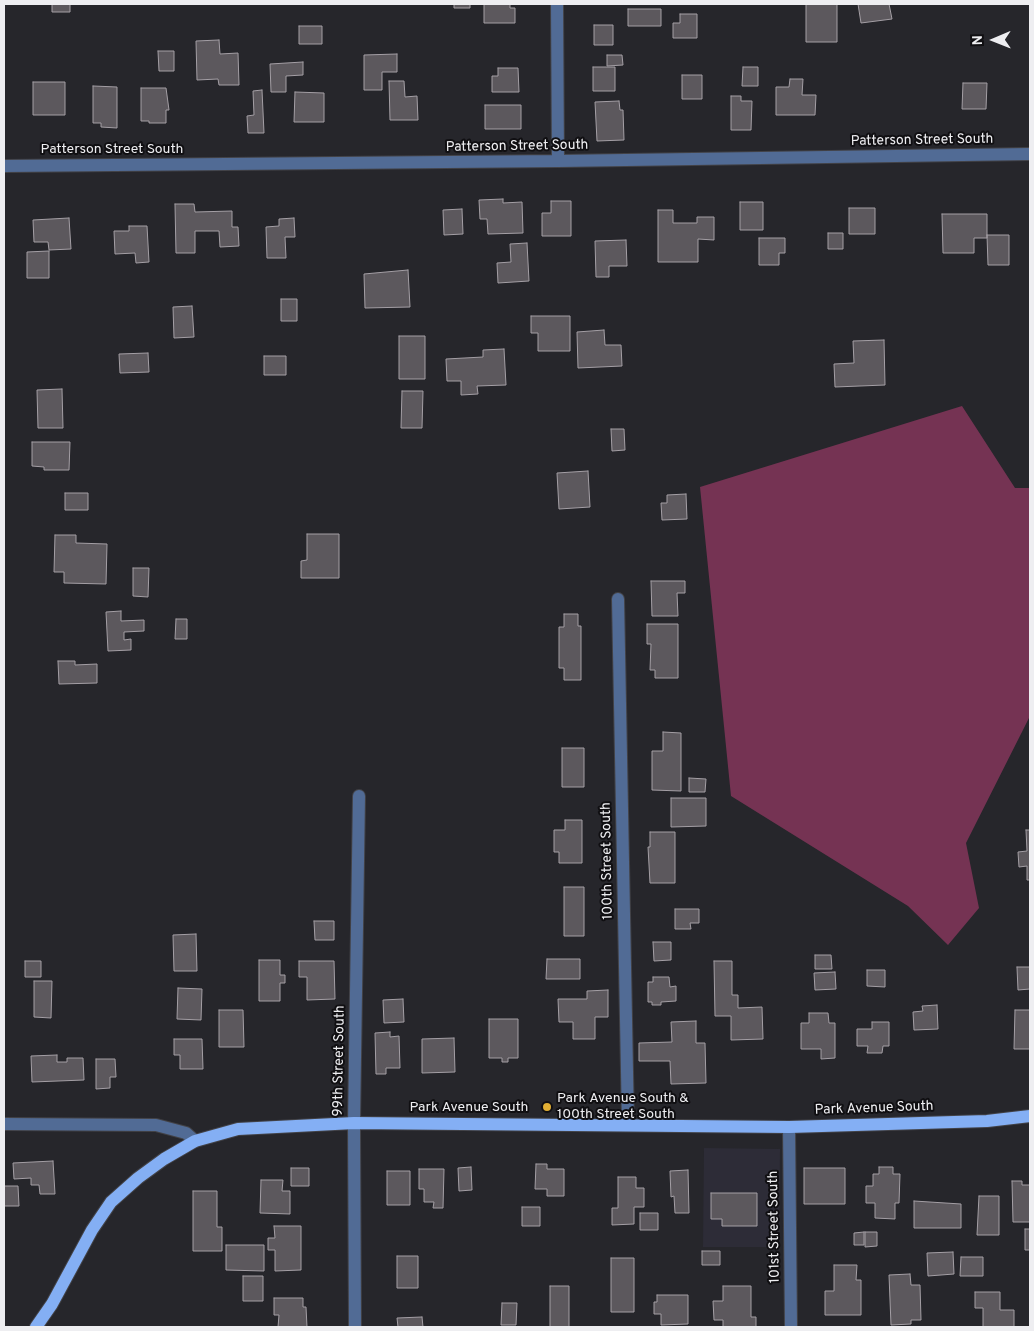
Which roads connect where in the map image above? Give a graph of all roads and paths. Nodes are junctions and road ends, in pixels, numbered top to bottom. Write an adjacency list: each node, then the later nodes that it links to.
1 (557, 4): 3 (street)
2 (1030, 154): 3 (street, Patterson Street South)
3 (558, 162): 4 (street, Patterson Street South)
4 (4, 166)
5 (618, 599): 10 (street, 100th Street South)
6 (359, 796): 8 (street, 99th Street South)
7 (1030, 1116): 11 (main road, Park Avenue South)
8 (354, 1123): 10 (main road, Park Avenue South); 12 (main road, Park Avenue South); 14 (street, 99th Street South)
9 (4, 1124): 12 (street)
10 (628, 1124): 11 (main road, Park Avenue South)
11 (788, 1126): 15 (street, 101st Street South)
12 (195, 1141): 13 (main road, Park Avenue South)
13 (36, 1327)
14 (355, 1327)
15 (791, 1327)

